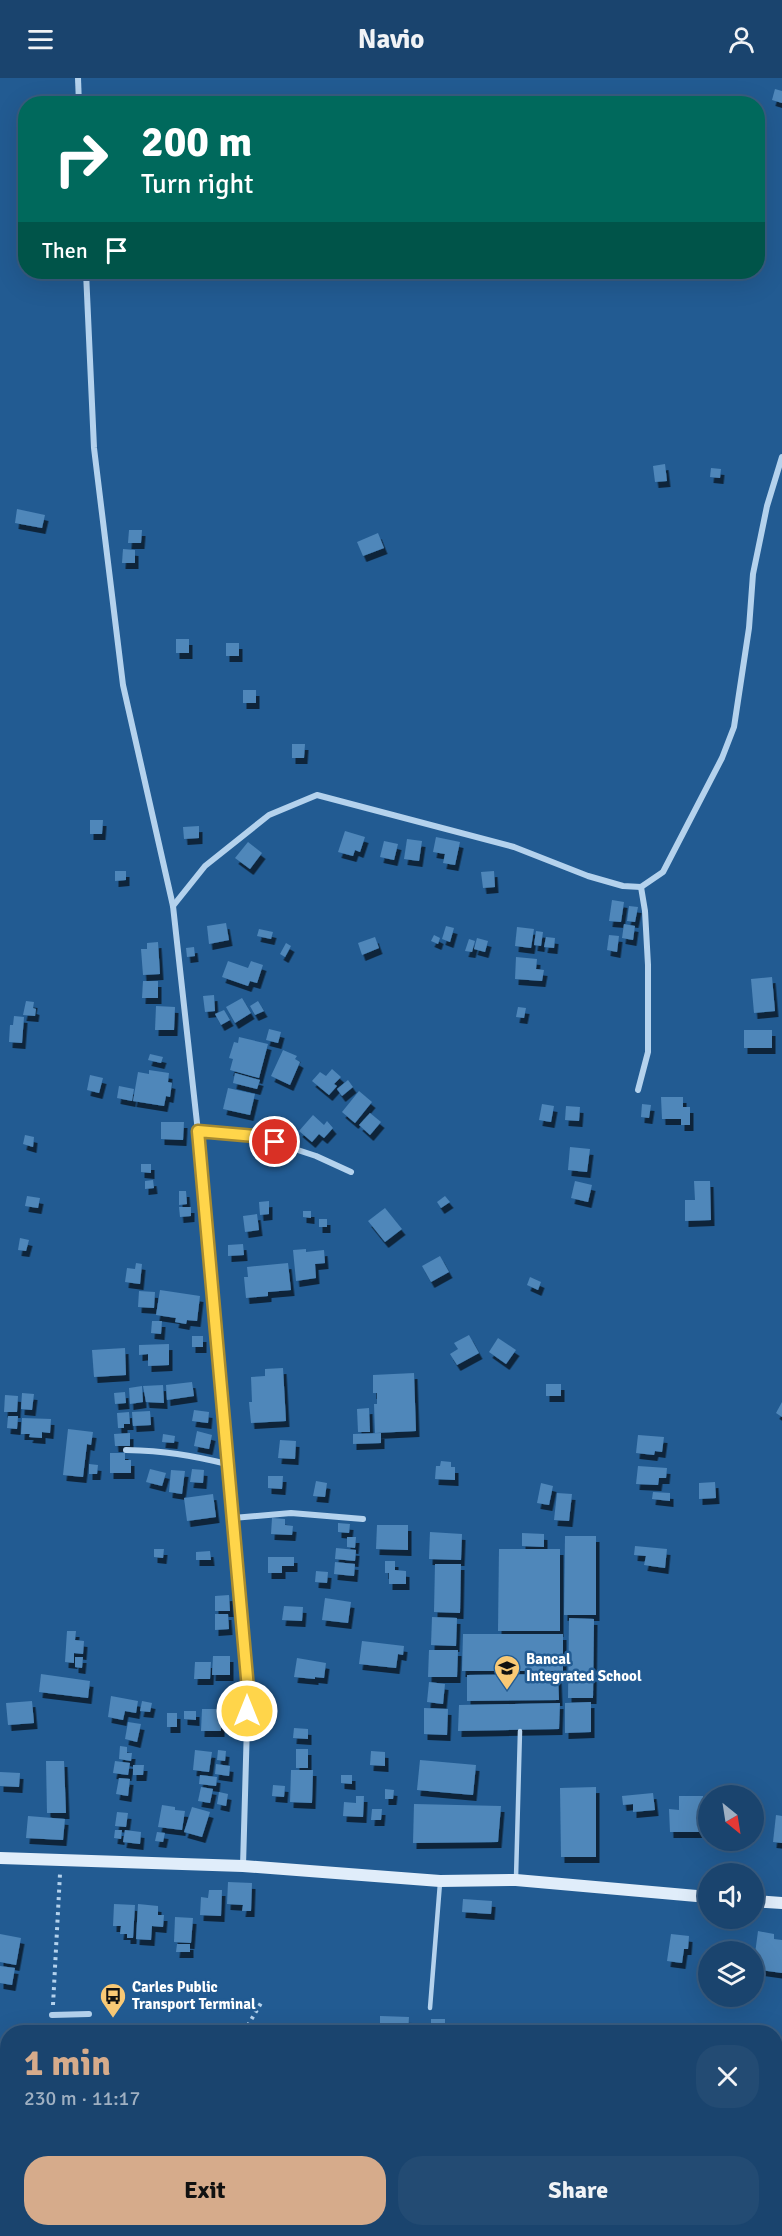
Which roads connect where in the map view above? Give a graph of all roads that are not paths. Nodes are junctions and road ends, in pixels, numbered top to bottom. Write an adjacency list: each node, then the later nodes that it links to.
1 (78, 78): 2 (street)
2 (79, 96)
3 (86, 279): 6 (street)
4 (782, 457): 5 (street)
5 (641, 887): 6 (street); 7 (street)
6 (173, 906): 8 (street)
7 (638, 1090)
8 (198, 1131): 9 (street); 11 (street)
9 (351, 1172)
10 (126, 1450): 11 (street)
11 (227, 1464): 12 (street)
12 (233, 1518): 13 (street); 16 (street)
13 (363, 1519)
14 (520, 1731): 17 (lane)
15 (0, 1858): 16 (main road)
16 (243, 1866): 18 (main road)
17 (516, 1880): 18 (main road); 19 (main road)
18 (440, 1881): 22 (lane)
19 (698, 1896)
20 (764, 1902): 21 (main road)
21 (782, 1903)
22 (430, 2008)
23 (89, 2014): 24 (street)
24 (52, 2015)

